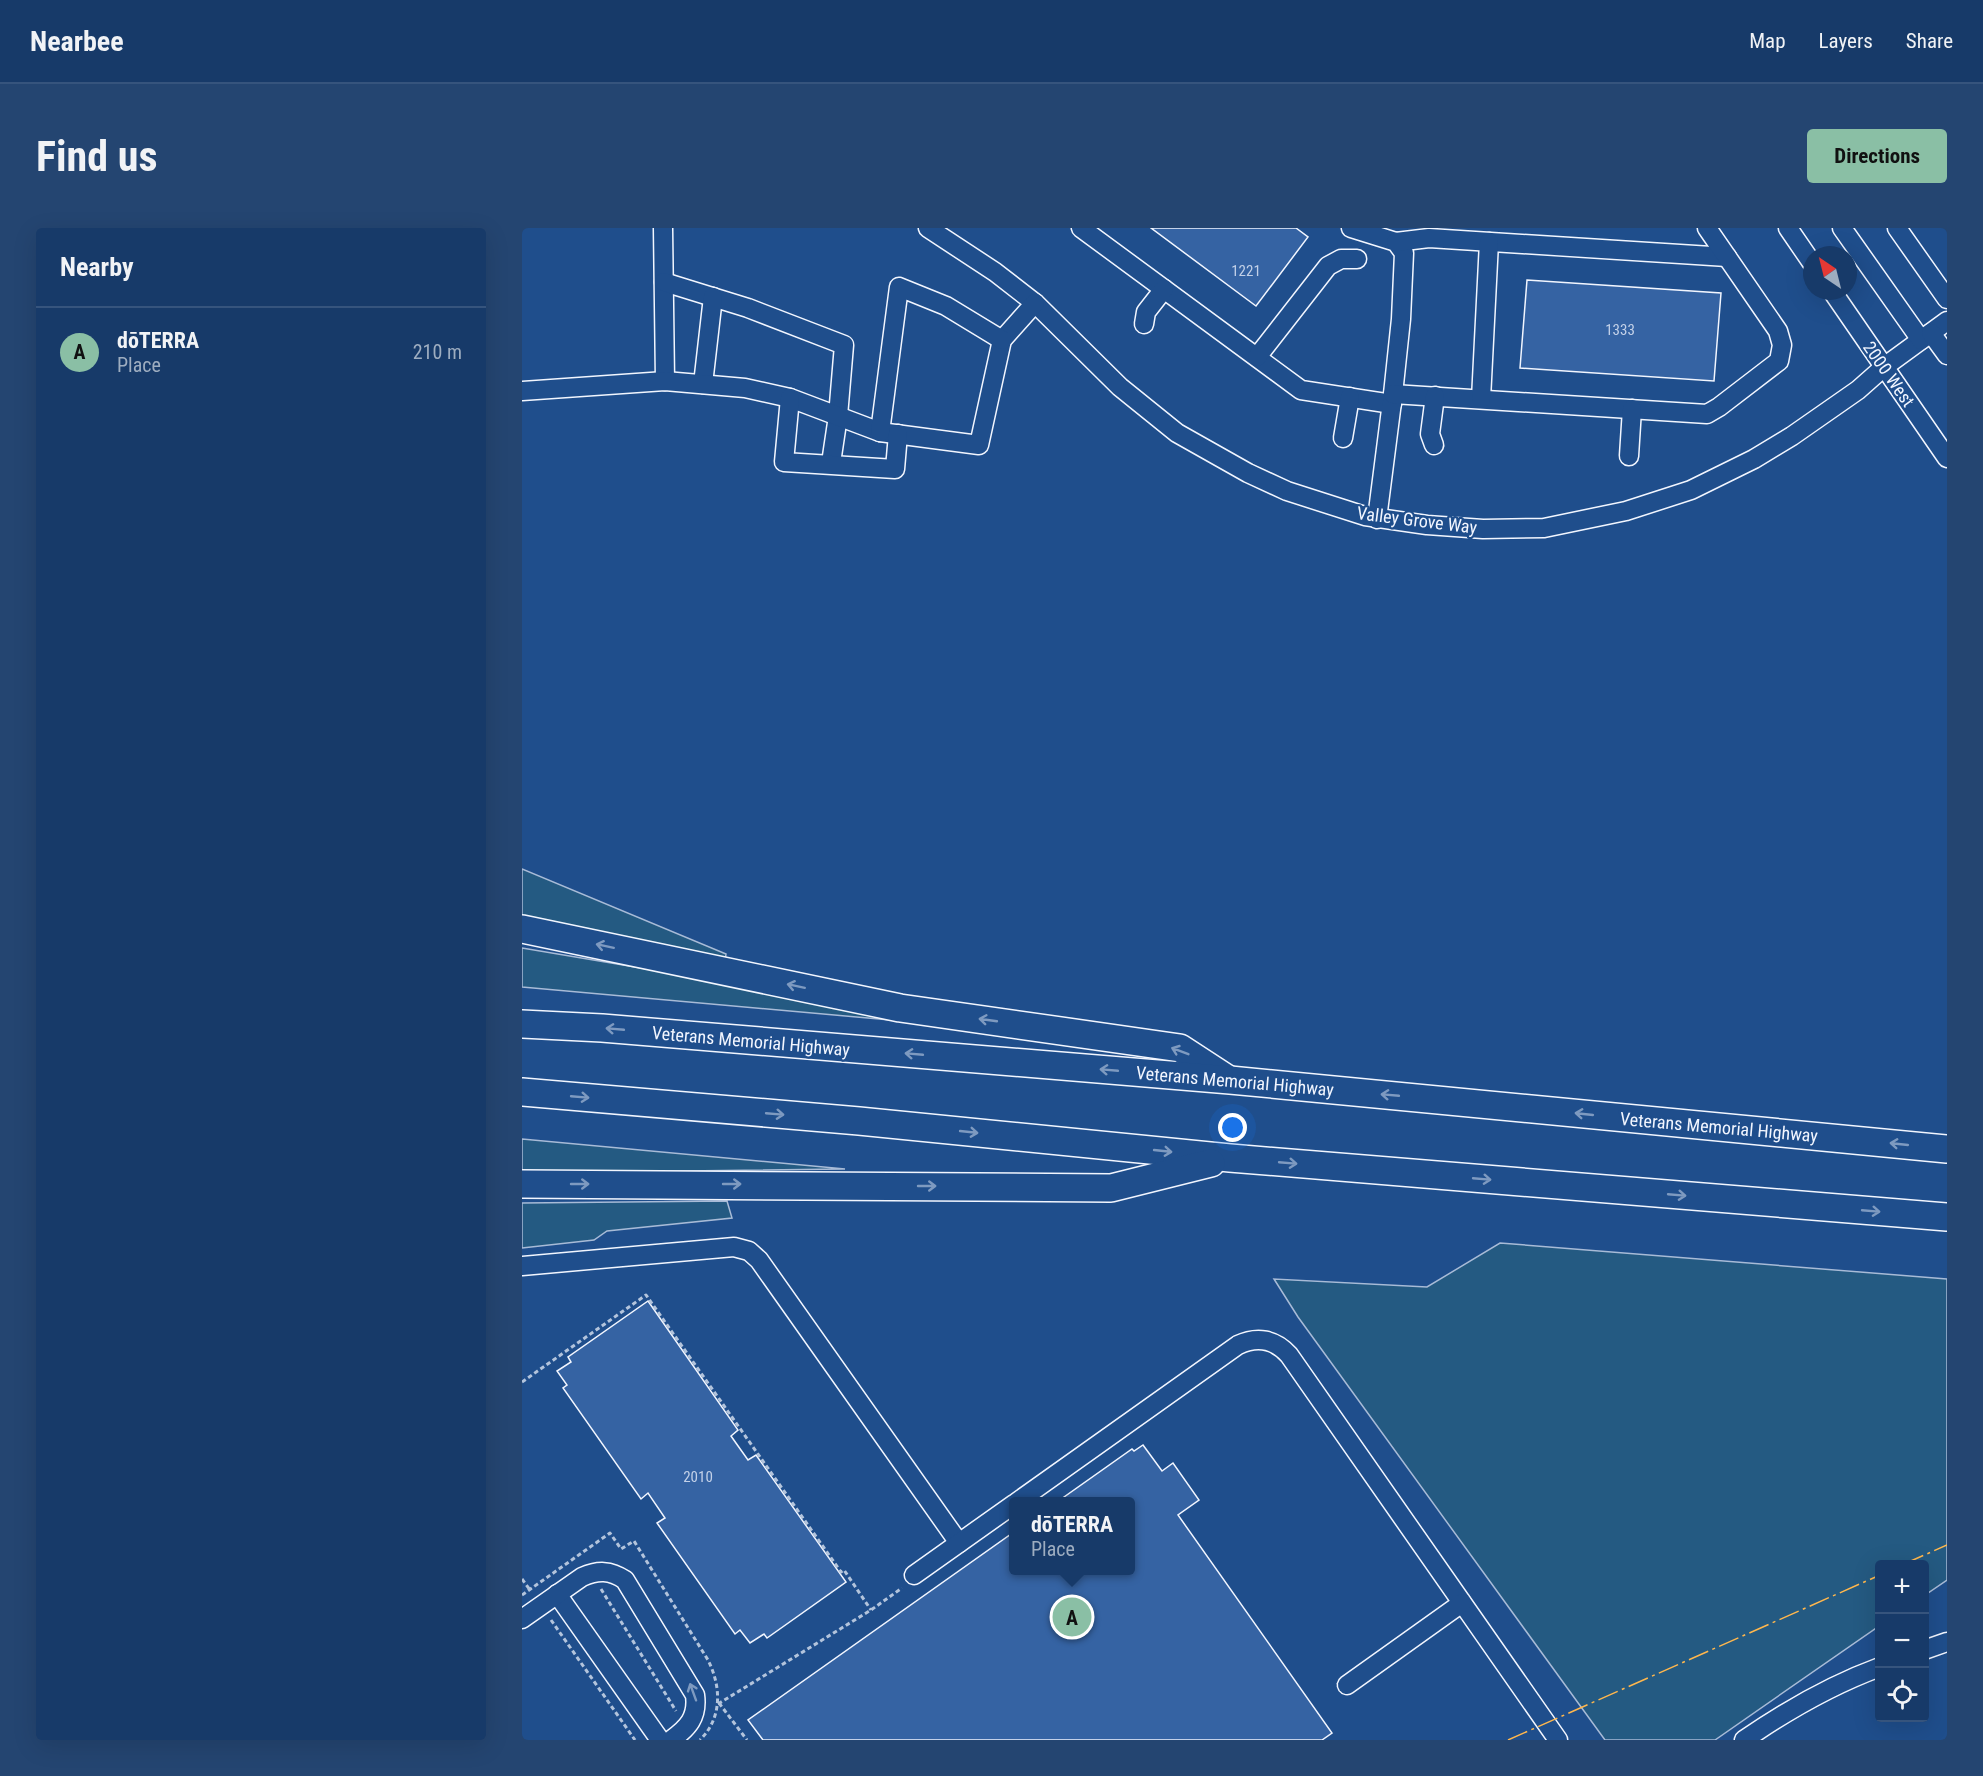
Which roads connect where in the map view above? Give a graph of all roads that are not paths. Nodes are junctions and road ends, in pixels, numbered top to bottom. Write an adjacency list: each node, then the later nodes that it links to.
1 (663, 228): 15 (street)
2 (928, 228): 20 (street, Valley Grove Way)
3 (1081, 228): 16 (street)
4 (1350, 228): 10 (street)
5 (1707, 228): 13 (street)
6 (1788, 228): 12 (street)
7 (1842, 228): 23 (street)
8 (1897, 228): 18 (street)
9 (1430, 233): 10 (street); 11 (street)
10 (1396, 242): 34 (street)
11 (1489, 242): 13 (street); 35 (street)
12 (1803, 250)
13 (1727, 257): 36 (street)
14 (1357, 259): 26 (street)
15 (664, 282): 17 (street); 28 (street)
16 (1164, 289): 22 (street); 26 (street)
17 (713, 297): 29 (street); 37 (street)
18 (1947, 299)
19 (1838, 300): 27 (street, 2000 West)
20 (1035, 303): 24 (street); 45 (street, Valley Grove Way)
21 (1947, 321): 23 (street, Valley Grove Way)
22 (1144, 324)
23 (1926, 336): 25 (street); 27 (street, Valley Grove Way)
24 (1002, 340): 38 (street); 39 (street)
25 (1947, 355)
26 (1257, 357): 32 (street)
27 (1884, 366): 43 (street, 2000 West); 45 (street, Valley Grove Way)
28 (665, 381): 29 (street); 30 (street)
29 (703, 384): 33 (street)
30 (522, 391)
31 (1434, 396): 34 (street); 35 (street); 41 (street)
32 (1350, 397): 34 (street); 40 (street)
33 (790, 398): 37 (street); 44 (street)
34 (1393, 399): 45 (street)
35 (1481, 399): 36 (street)
36 (1632, 409): 42 (street)
37 (838, 416): 38 (street); 44 (street)
38 (880, 432): 39 (street)
39 (898, 434): 44 (street)
40 (1343, 438)
41 (1434, 445)
42 (1629, 456)
43 (1947, 458)
44 (831, 463)
45 (1377, 519)
46 (522, 929): 48 (highway, one-way to 46)
47 (522, 1024): 48 (highway, Veterans Memorial Highway, one-way to 47)
48 (1230, 1080): 50 (highway, Veterans Memorial Highway, one-way to 48)
49 (522, 1092): 51 (highway, one-way to 51)
50 (1947, 1149)
51 (1230, 1158): 52 (highway, one-way to 51); 53 (highway, one-way to 53)
52 (522, 1184)
53 (1947, 1217)
54 (522, 1266): 57 (street)
55 (1023, 1497): 60 (street)
56 (1009, 1507): 57 (street)
57 (959, 1543): 58 (street)
58 (914, 1575)
59 (557, 1594): 61 (street); 66 (street, one-way to 59); 67 (street)
60 (1462, 1603): 65 (street); 69 (street)
61 (522, 1619)
62 (1947, 1642): 63 (street)
63 (1929, 1648)
64 (1877, 1668): 70 (street)
65 (1347, 1684)
66 (694, 1729): 68 (street)
67 (660, 1740)
68 (671, 1740)
69 (1558, 1740)
70 (1744, 1740)

